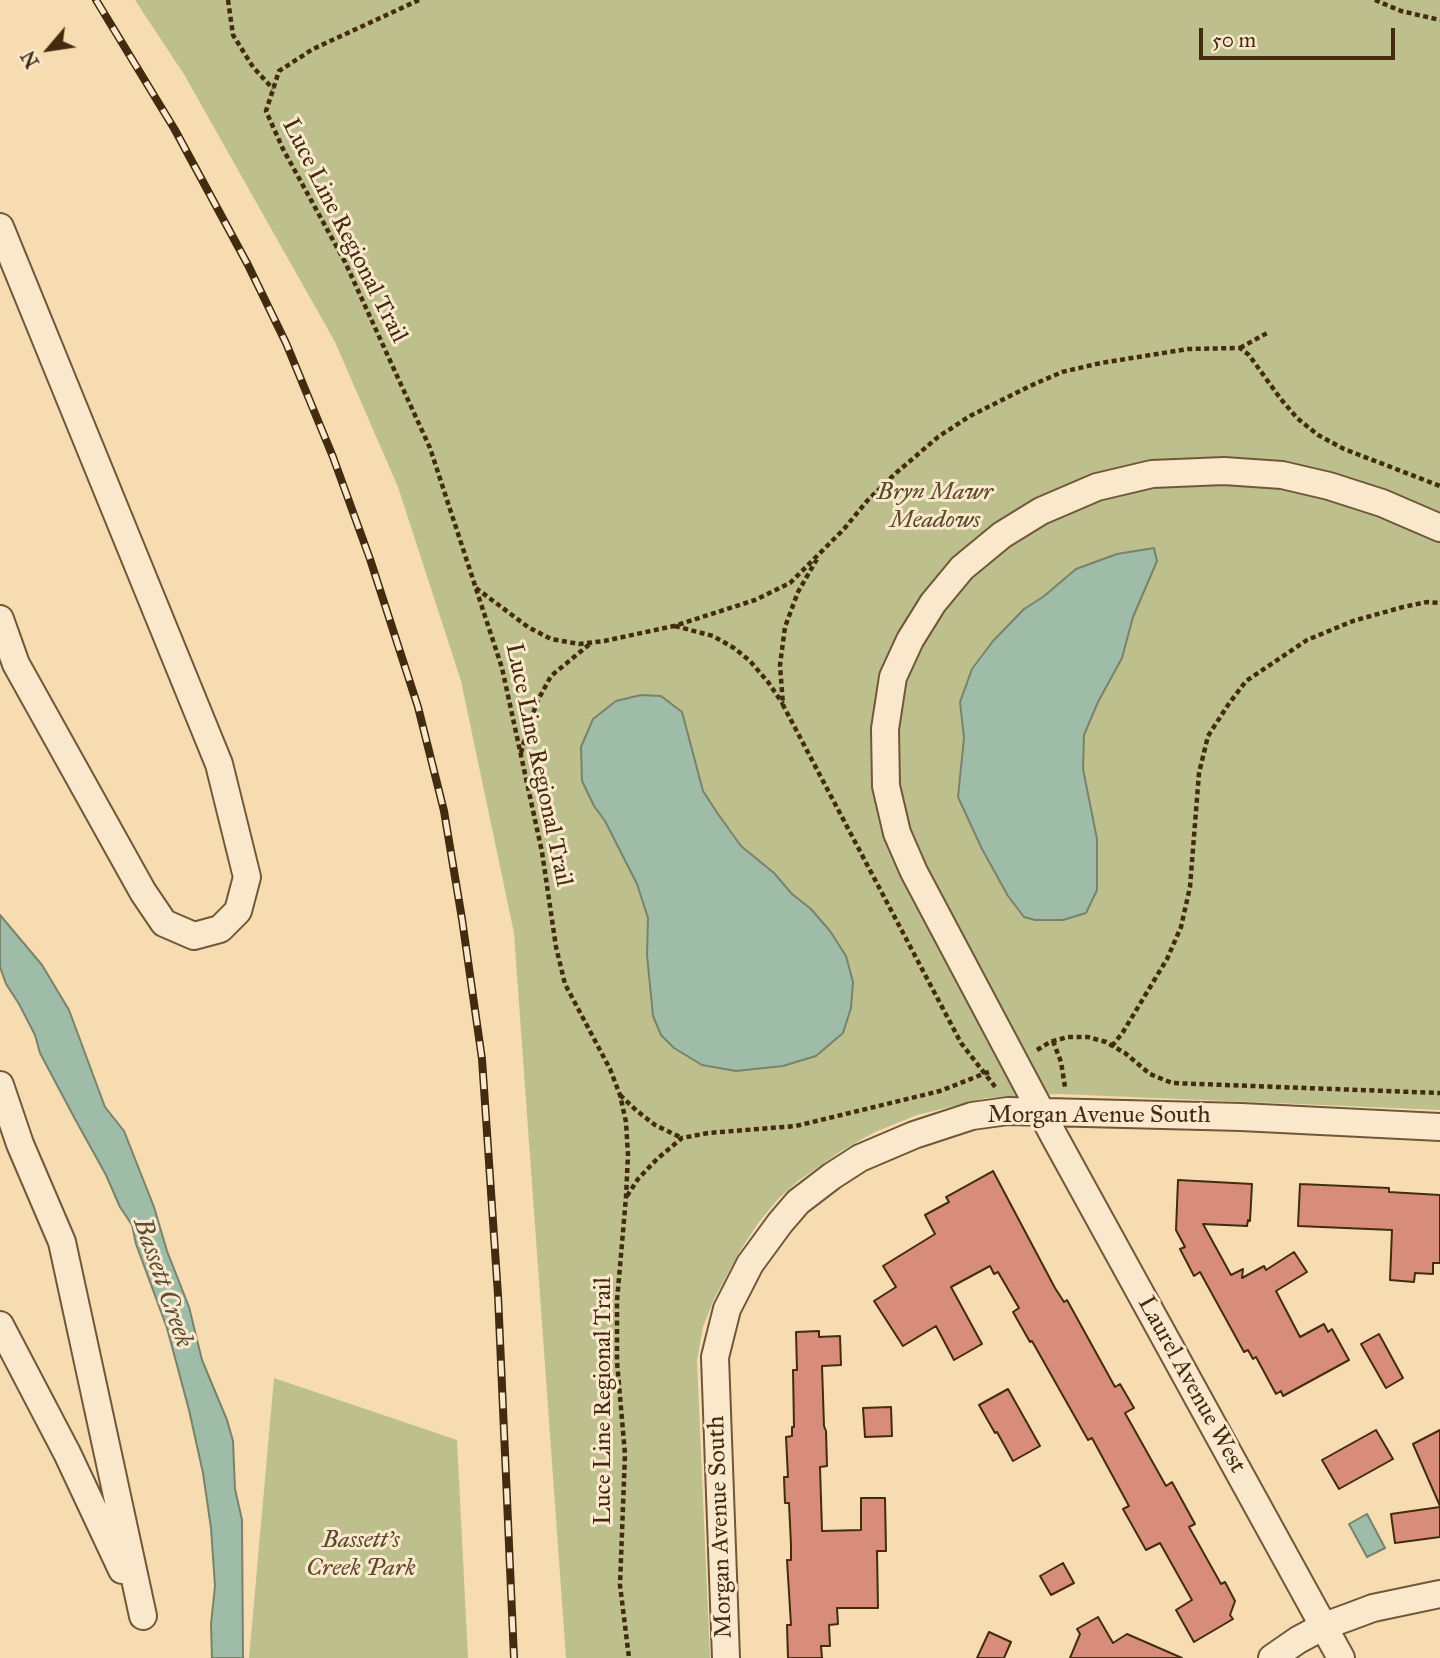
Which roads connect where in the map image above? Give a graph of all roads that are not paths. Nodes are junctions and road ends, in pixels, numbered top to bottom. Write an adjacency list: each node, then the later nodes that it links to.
1 (0, 227): 3 (street)
2 (1440, 528): 5 (street, Laurel Avenue West)
3 (2, 630)
4 (0, 1085): 7 (street)
5 (1041, 1111): 6 (street, Morgan Avenue South); 10 (street, Laurel Avenue West); 11 (street, Morgan Avenue South)
6 (1440, 1127)
7 (10, 1152): 8 (street)
8 (0, 1325)
9 (1440, 1594): 10 (street)
10 (1324, 1626): 12 (street); 13 (street, Laurel Avenue West)
11 (726, 1658)
12 (1272, 1658)
13 (1341, 1658)

